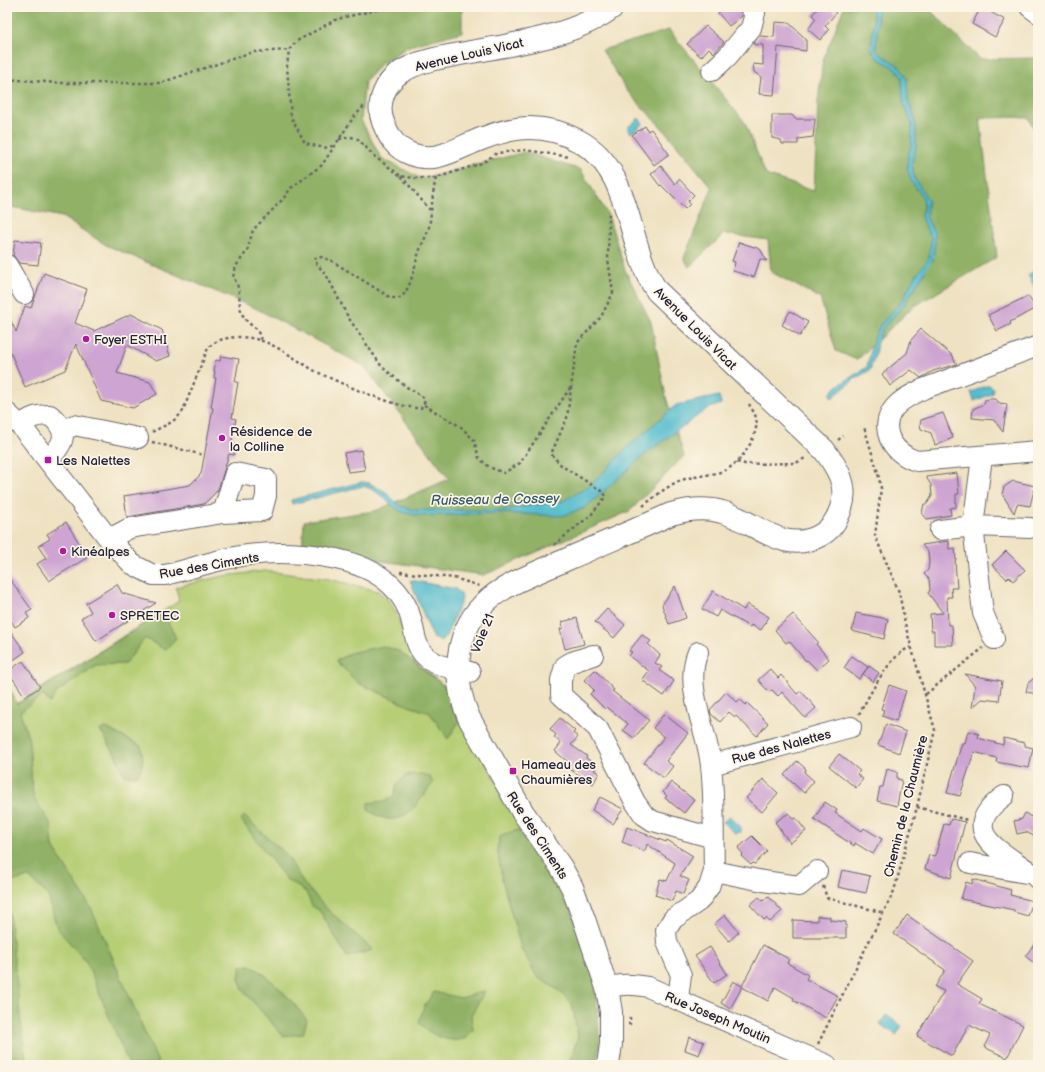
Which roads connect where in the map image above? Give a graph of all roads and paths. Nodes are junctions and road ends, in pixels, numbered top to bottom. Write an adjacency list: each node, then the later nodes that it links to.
1 (389, 7): 6 (path)
2 (613, 7): 9 (main road, Avenue Louis Vicat)
3 (750, 7): 7 (street)
4 (1030, 7): 5 (street)
5 (1038, 13)
6 (289, 50): 8 (path); 10 (path)
7 (712, 71)
8 (7, 79)
9 (382, 98): 10 (path); 38 (main road, Avenue Louis Vicat)
10 (334, 146): 17 (path)
11 (573, 159): 13 (path)
12 (401, 176): 13 (path)
13 (430, 210): 21 (path)
14 (614, 223): 19 (path)
15 (7, 265): 16 (street)
16 (24, 294)
17 (261, 340): 21 (path); 25 (path)
18 (1038, 346): 29 (street)
19 (572, 384): 21 (path); 38 (path)
20 (746, 399): 31 (path)
21 (424, 405)
22 (14, 420): 24 (street); 30 (street, Rue des Ciments)
23 (864, 427): 43 (path, Chemin de la Chaumière)
24 (64, 431): 25 (street); 30 (street)
25 (138, 438): 27 (path)
26 (1038, 452): 29 (street)
27 (204, 455)
28 (808, 456): 31 (path)
29 (982, 457): 34 (street)
30 (48, 460): 37 (street, Rue des Ciments)
31 (737, 462): 32 (path)
32 (639, 510)
33 (223, 513): 37 (street)
34 (973, 526): 35 (street); 36 (street); 42 (street)
35 (1030, 528)
36 (940, 530)
37 (109, 539): 46 (street, Rue des Ciments)
38 (542, 570): 40 (main road, Avenue Louis Vicat)
39 (395, 571): 41 (path)
40 (510, 586): 46 (main road, Voie 21)
41 (486, 588)
42 (994, 639): 47 (path)
43 (911, 647): 47 (path, Chemin de la Chaumière); 48 (path)
44 (698, 652): 49 (street)
45 (593, 655): 53 (street)
46 (464, 671): 59 (main road, Rue des Ciments)
47 (926, 694): 51 (path, Chemin de la Chaumière)
48 (851, 727): 49 (street, Rue des Nalettes)
49 (711, 766): 53 (street)
50 (1004, 796): 52 (street)
51 (917, 807): 52 (path); 58 (path, Chemin de la Chaumière)
52 (983, 824): 57 (street)
53 (713, 838): 55 (street)
54 (970, 863): 57 (street)
55 (714, 870): 56 (street); 60 (street)
56 (817, 871): 58 (path)
57 (1035, 876)
58 (884, 913): 64 (path, Chemin de la Chaumière)
59 (611, 987): 60 (street, Rue Joseph Moutin); 66 (main road); 67 (main road)
60 (678, 999): 64 (street, Rue Joseph Moutin)
61 (630, 1012): 62 (path)
62 (628, 1024)
63 (7, 1050): 65 (path)
64 (807, 1056): 68 (street, Rue Joseph Moutin)
65 (8, 1065)
66 (608, 1065)
67 (612, 1065)
68 (827, 1065)

